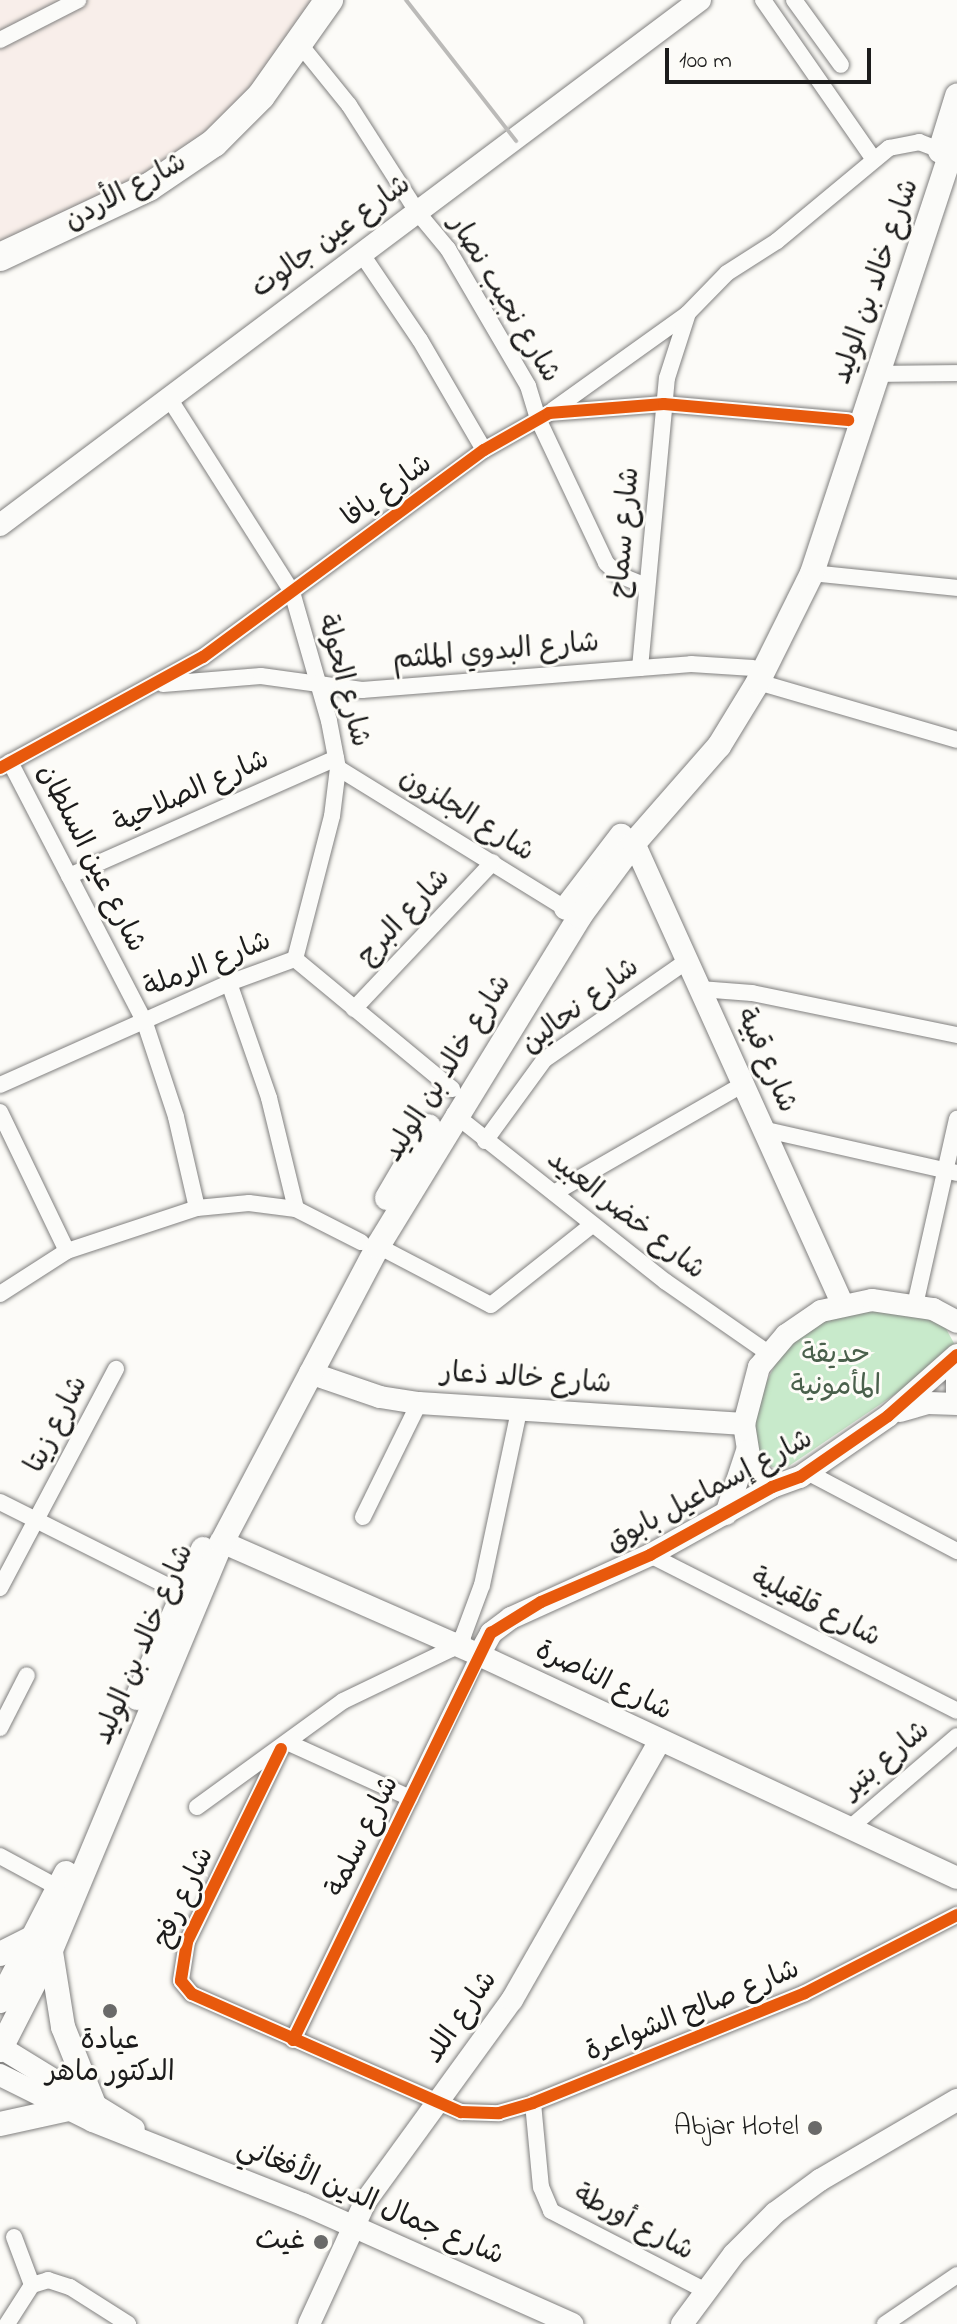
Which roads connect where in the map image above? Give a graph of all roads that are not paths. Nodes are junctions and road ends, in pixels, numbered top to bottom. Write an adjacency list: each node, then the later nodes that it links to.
1 (78, 0): 7 (street)
2 (313, 0): 15 (highway, شارع الأردن)
3 (329, 0): 8 (highway, شارع الأردن)
4 (700, 0): 14 (street, شارع عين جالوت)
5 (763, 0): 12 (street)
6 (794, 0): 9 (street)
7 (0, 40)
8 (298, 42): 14 (street, شارع نجيب نصار); 17 (highway, شارع الأردن)
9 (841, 65)
10 (957, 96): 11 (main road, شارع خالد بن الوليد)
11 (949, 142): 12 (street); 13 (main road, شارع خالد بن الوليد); 24 (main road, شارع خالد بن الوليد)
12 (873, 158): 18 (street)
13 (948, 193): 20 (main road, شارع خالد بن الوليد)
14 (418, 213): 16 (street, شارع عين جالوت); 23 (street, شارع نجيب نصار)
15 (0, 240)
16 (361, 253): 21 (street, شارع عين جالوت); 25 (street)
17 (0, 257)
18 (688, 313): 22 (street); 23 (street)
19 (957, 373): 20 (street)
20 (877, 374): 27 (main road, شارع خالد بن الوليد)
21 (169, 398): 26 (street, شارع عين جالوت); 30 (street, شارع الحولة)
22 (664, 404): 23 (street, شارع يافا); 24 (street, شارع يافا); 28 (street, شارع سماح)
23 (544, 417): 25 (street, شارع يافا); 28 (street, شارع نجيب نصار)
24 (848, 420): 32 (main road, شارع خالد بن الوليد)
25 (484, 450): 30 (street, شارع يافا)
26 (0, 525)
27 (812, 573): 29 (street); 32 (main road, شارع خالد بن الوليد)
28 (646, 586): 31 (street, شارع سماح)
29 (957, 588)
30 (292, 592): 33 (street, شارع الحولة); 34 (street, شارع يافا)
31 (640, 668): 32 (street, شارع البدوي الملثم); 33 (street, شارع البدوي الملثم)
32 (756, 675): 35 (street, شارع البدوي الملثم); 38 (main road, شارع خالد بن الوليد); 41 (main road, شارع خالد بن الوليد)
33 (320, 686): 34 (street, شارع البدوي الملثم); 36 (street, شارع الحولة)
34 (150, 687): 37 (street, شارع يافا)
35 (957, 740)
36 (337, 763): 39 (street, شارع الجلزون); 40 (street, شارع الصلاحية); 42 (street, شارع الحولة)
37 (5, 765): 40 (street, شارع عين السلطان)
38 (634, 843): 43 (street, شارع قبية); 53 (main road, شارع خالد بن الوليد)
39 (493, 862): 41 (street, شارع الجلزون); 46 (street, شارع البرج)
40 (69, 876): 47 (street, شارع عين السلطان)
41 (565, 908): 51 (main road, شارع خالد بن الوليد)
42 (295, 959): 44 (street, شارع الرملة); 46 (street, شارع الرملة)
43 (687, 961): 45 (street, شارع قبية); 56 (street, شارع نحالين)
44 (229, 983): 47 (street, شارع الرملة); 60 (street)
45 (700, 989): 48 (street); 50 (street, شارع قبية)
46 (354, 1009): 51 (street, شارع الرملة)
47 (144, 1020): 49 (street, شارع الرملة); 59 (street, شارع عين السلطان)
48 (957, 1035)
49 (0, 1085)
50 (742, 1085): 55 (street, شارع قبية); 58 (street)
51 (452, 1089): 62 (main road, شارع خالد بن الوليد)
52 (0, 1112): 63 (street)
53 (454, 1114): 56 (street, شارع خضر العبيد); 62 (main road, شارع خالد بن الوليد)
54 (957, 1119): 57 (street)
55 (762, 1129): 57 (street); 65 (street, شارع قبية)
56 (485, 1141): 58 (street, شارع خضر العبيد)
57 (951, 1171): 66 (street)
58 (554, 1193): 61 (street, شارع خضر العبيد)
59 (197, 1208): 60 (street); 63 (street)
60 (296, 1209): 62 (street)
61 (592, 1225): 62 (street); 68 (street, شارع خضر العبيد)
62 (369, 1244): 71 (main road, شارع خالد بن الوليد); 89 (main road, شارع خالد بن الوليد)
63 (67, 1251): 64 (street)
64 (0, 1294)
65 (842, 1303): 66 (street, شارع إسماعيل بابوق); 68 (street, شارع إسماعيل بابوق)
66 (915, 1305): 67 (street, شارع إسماعيل بابوق)
67 (957, 1323)
68 (768, 1353): 77 (street, شارع إسماعيل بابوق)
69 (957, 1355): 76 (street, شارع إسماعيل بابوق)
70 (116, 1369): 84 (street, شارع زيتا)
71 (310, 1373): 74 (street, شارع خالد ذعار); 85 (main road, شارع خالد بن الوليد)
72 (957, 1379): 73 (street)
73 (957, 1401): 76 (street)
74 (419, 1403): 75 (street, شارع خالد ذعار); 83 (street)
75 (519, 1411): 77 (street, شارع خالد ذعار); 90 (street)
76 (888, 1416): 79 (street, شارع إسماعيل بابوق)
77 (744, 1424): 78 (street, شارع إسماعيل بابوق)
78 (747, 1451): 80 (street, شارع إسماعيل بابوق); 82 (street, شارع إسماعيل بابوق)
79 (807, 1472): 80 (street, شارع إسماعيل بابوق); 86 (street)
80 (772, 1487): 82 (street, شارع إسماعيل بابوق)
81 (0, 1502): 84 (street)
82 (726, 1514): 87 (street, شارع إسماعيل بابوق)
83 (363, 1517)
84 (37, 1521): 88 (street, شارع زيتا); 89 (street)
85 (222, 1542): 90 (street, شارع الناصرة); 105 (main road, شارع خالد بن الوليد)
86 (957, 1551)
87 (650, 1555): 91 (street, شارع إسماعيل بابوق); 93 (street, شارع قلقيلية)
88 (0, 1588)
89 (180, 1592): 103 (main road, شارع خالد بن الوليد)
90 (456, 1644): 91 (street, شارع الناصرة); 97 (street)
91 (479, 1655): 96 (street, شارع الناصرة); 98 (street, شارع سلمة)
92 (27, 1675): 94 (street)
93 (957, 1711)
94 (0, 1728)
95 (957, 1736): 100 (street, شارع بتير)
96 (659, 1742): 100 (street, شارع الناصرة); 114 (street, شارع اللد)
97 (285, 1746): 98 (street); 99 (street); 108 (street, شارع رفح)
98 (410, 1798): 108 (street, شارع سلمة)
99 (197, 1807)
100 (852, 1826): 102 (street, شارع الناصرة)
101 (0, 1856): 103 (street)
102 (957, 1878)
103 (59, 1888): 105 (main road, شارع خالد بن الوليد)
104 (957, 1915): 113 (street, شارع صالح الشواعرة)
105 (44, 1943): 106 (main road); 107 (main road, شارع خالد بن الوليد); 109 (main road, شارع خالد بن الوليد); 112 (main road)
106 (0, 1954)
107 (0, 2001)
108 (293, 2040): 114 (street, شارع رفح)
109 (0, 2049): 112 (street, شارع جمال الدين الأفغاني)
110 (0, 2075): 115 (street, شارع جمال الدين الأفغاني)
111 (957, 2100): 122 (street)
112 (93, 2102): 117 (street, شارع جمال الدين الأفغاني)
113 (533, 2103): 114 (street, شارع صالح الشواعرة); 122 (street, شارع أورطة)
114 (438, 2105): 118 (street, شارع اللد)
115 (68, 2109): 116 (main road); 117 (street, شارع جمال الدين الأفغاني)
116 (0, 2124)
117 (144, 2138): 118 (street, شارع جمال الدين الأفغاني)
118 (352, 2227): 125 (street, شارع اللد); 126 (street, شارع جمال الدين الأفغاني)
119 (14, 2237): 121 (street)
120 (957, 2275): 128 (street)
121 (32, 2285): 123 (street); 124 (street)
122 (704, 2290): 127 (street)
123 (7, 2324)
124 (128, 2324)
125 (309, 2324)
126 (573, 2324)
127 (682, 2324)
128 (885, 2324)

